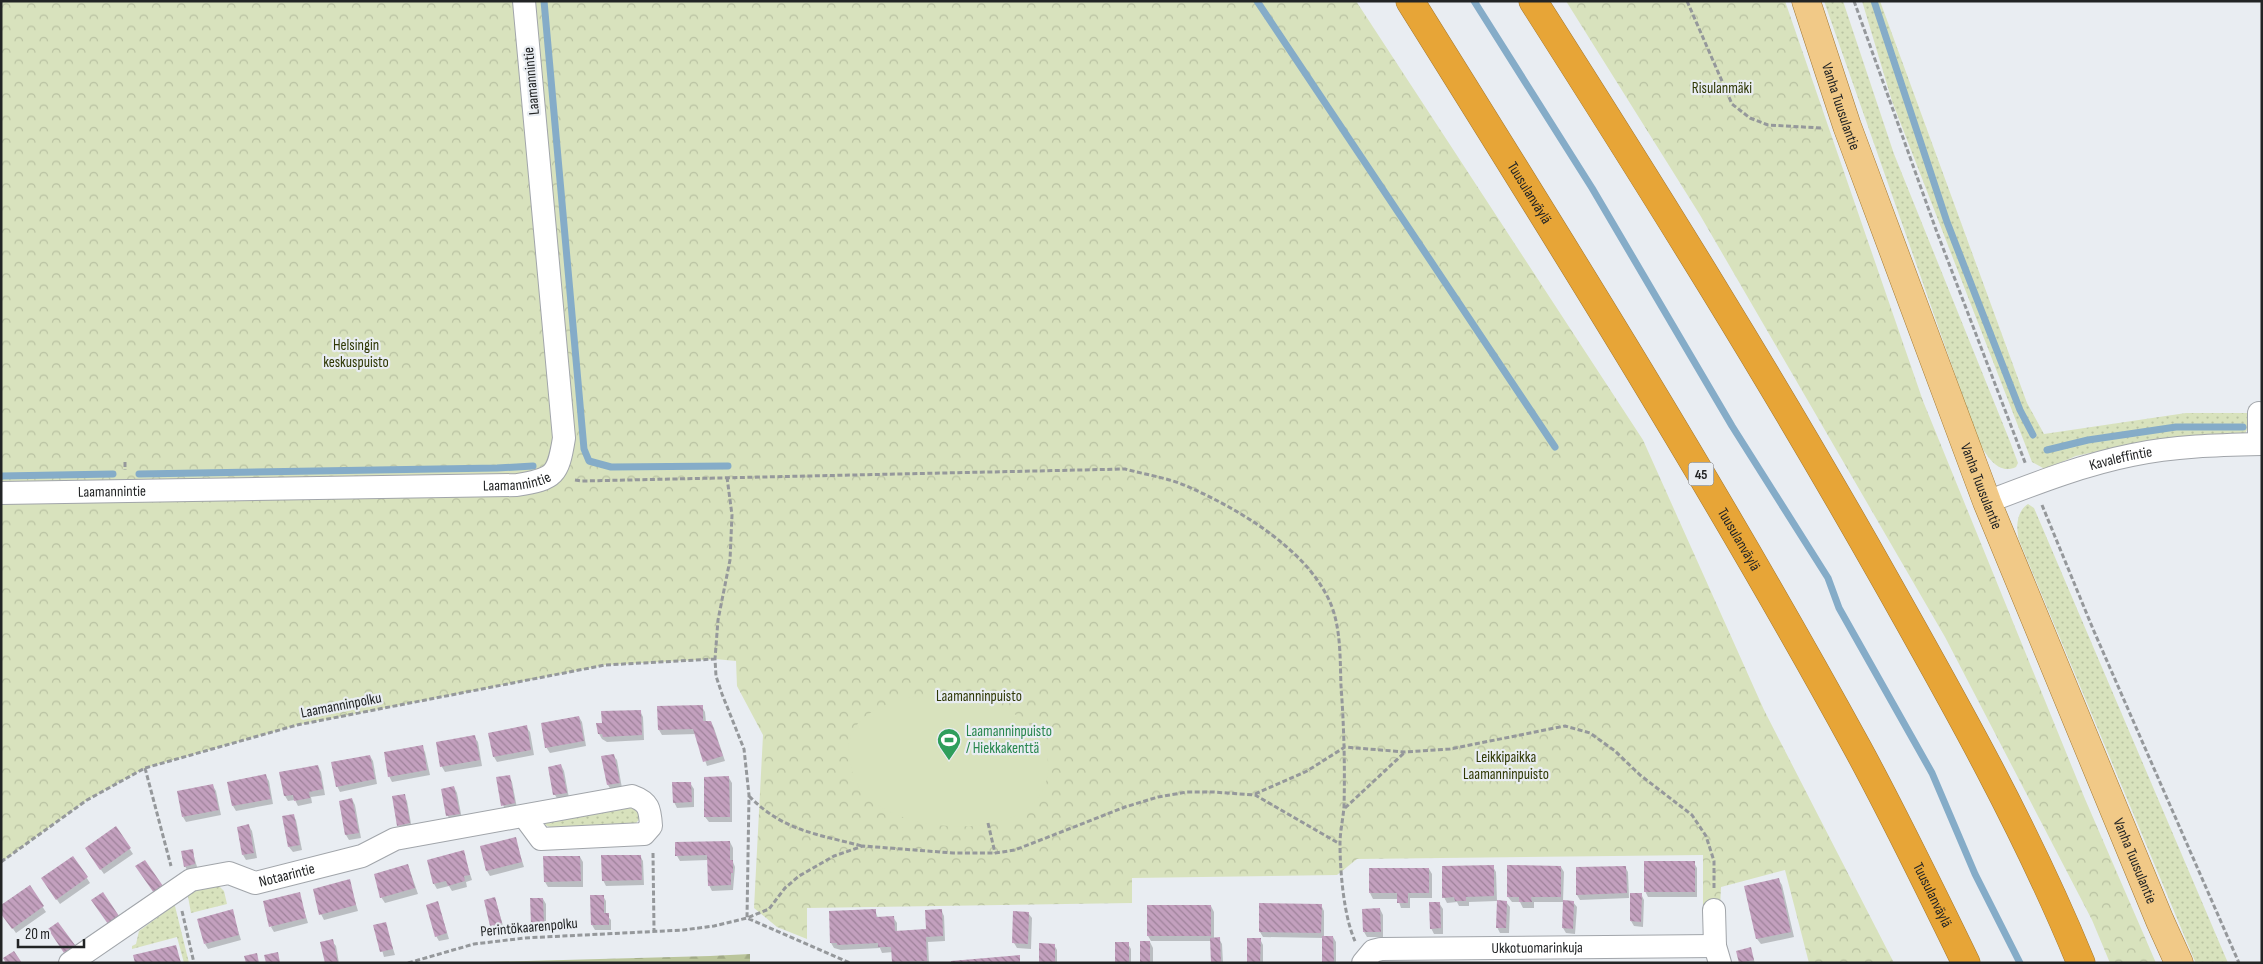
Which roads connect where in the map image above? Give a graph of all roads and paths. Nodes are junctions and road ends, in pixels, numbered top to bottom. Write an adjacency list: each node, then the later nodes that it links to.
1 (524, 1): 10 (street, Laamannintie)
2 (1410, 1): 36 (highway, Tuusulanväylä / 45)
3 (1533, 1): 37 (highway)
4 (1687, 1): 7 (path)
5 (1806, 1): 7 (main road, Vanha Tuusulantie)
6 (1854, 1): 12 (path)
7 (1847, 126): 14 (main road, Vanha Tuusulantie)
8 (2259, 413): 9 (street)
9 (2260, 444): 12 (street, Kavaleffintie)
10 (553, 474): 11 (path); 13 (street, Laamannintie)
11 (728, 477): 15 (path); 16 (path)
12 (2034, 485): 14 (street, Kavaleffintie); 39 (path)
13 (1, 493)
14 (1987, 502): 38 (main road, Vanha Tuusulantie)
15 (715, 659): 18 (path); 27 (path, Laamanninpolku)
16 (1345, 747): 17 (path); 19 (path); 20 (path)
17 (1405, 752): 20 (path); 28 (path)
18 (749, 795): 25 (path); 29 (path)
19 (1255, 795): 24 (path); 26 (path)
20 (1344, 809): 24 (path)
21 (524, 816): 23 (street); 23 (street, Notaarintie); 33 (street, Notaarintie)
22 (988, 823): 26 (path)
23 (644, 834): 30 (path)
24 (1340, 844): 32 (path)
25 (863, 846): 26 (path); 29 (path, Perintökaarenpolku)
26 (995, 853)
27 (1, 862)
28 (1714, 910): 31 (street, Ukkotuomarinkuja)
29 (747, 918): 30 (path, Perintökaarenpolku); 35 (path)
30 (654, 930): 34 (path, Perintökaarenpolku)
31 (1718, 954): 32 (street, Ukkotuomarinkuja)
32 (1363, 962)
33 (70, 963)
34 (408, 963)
35 (850, 963)
36 (1966, 963)
37 (2081, 963)
38 (2179, 963)
39 (2239, 963)

